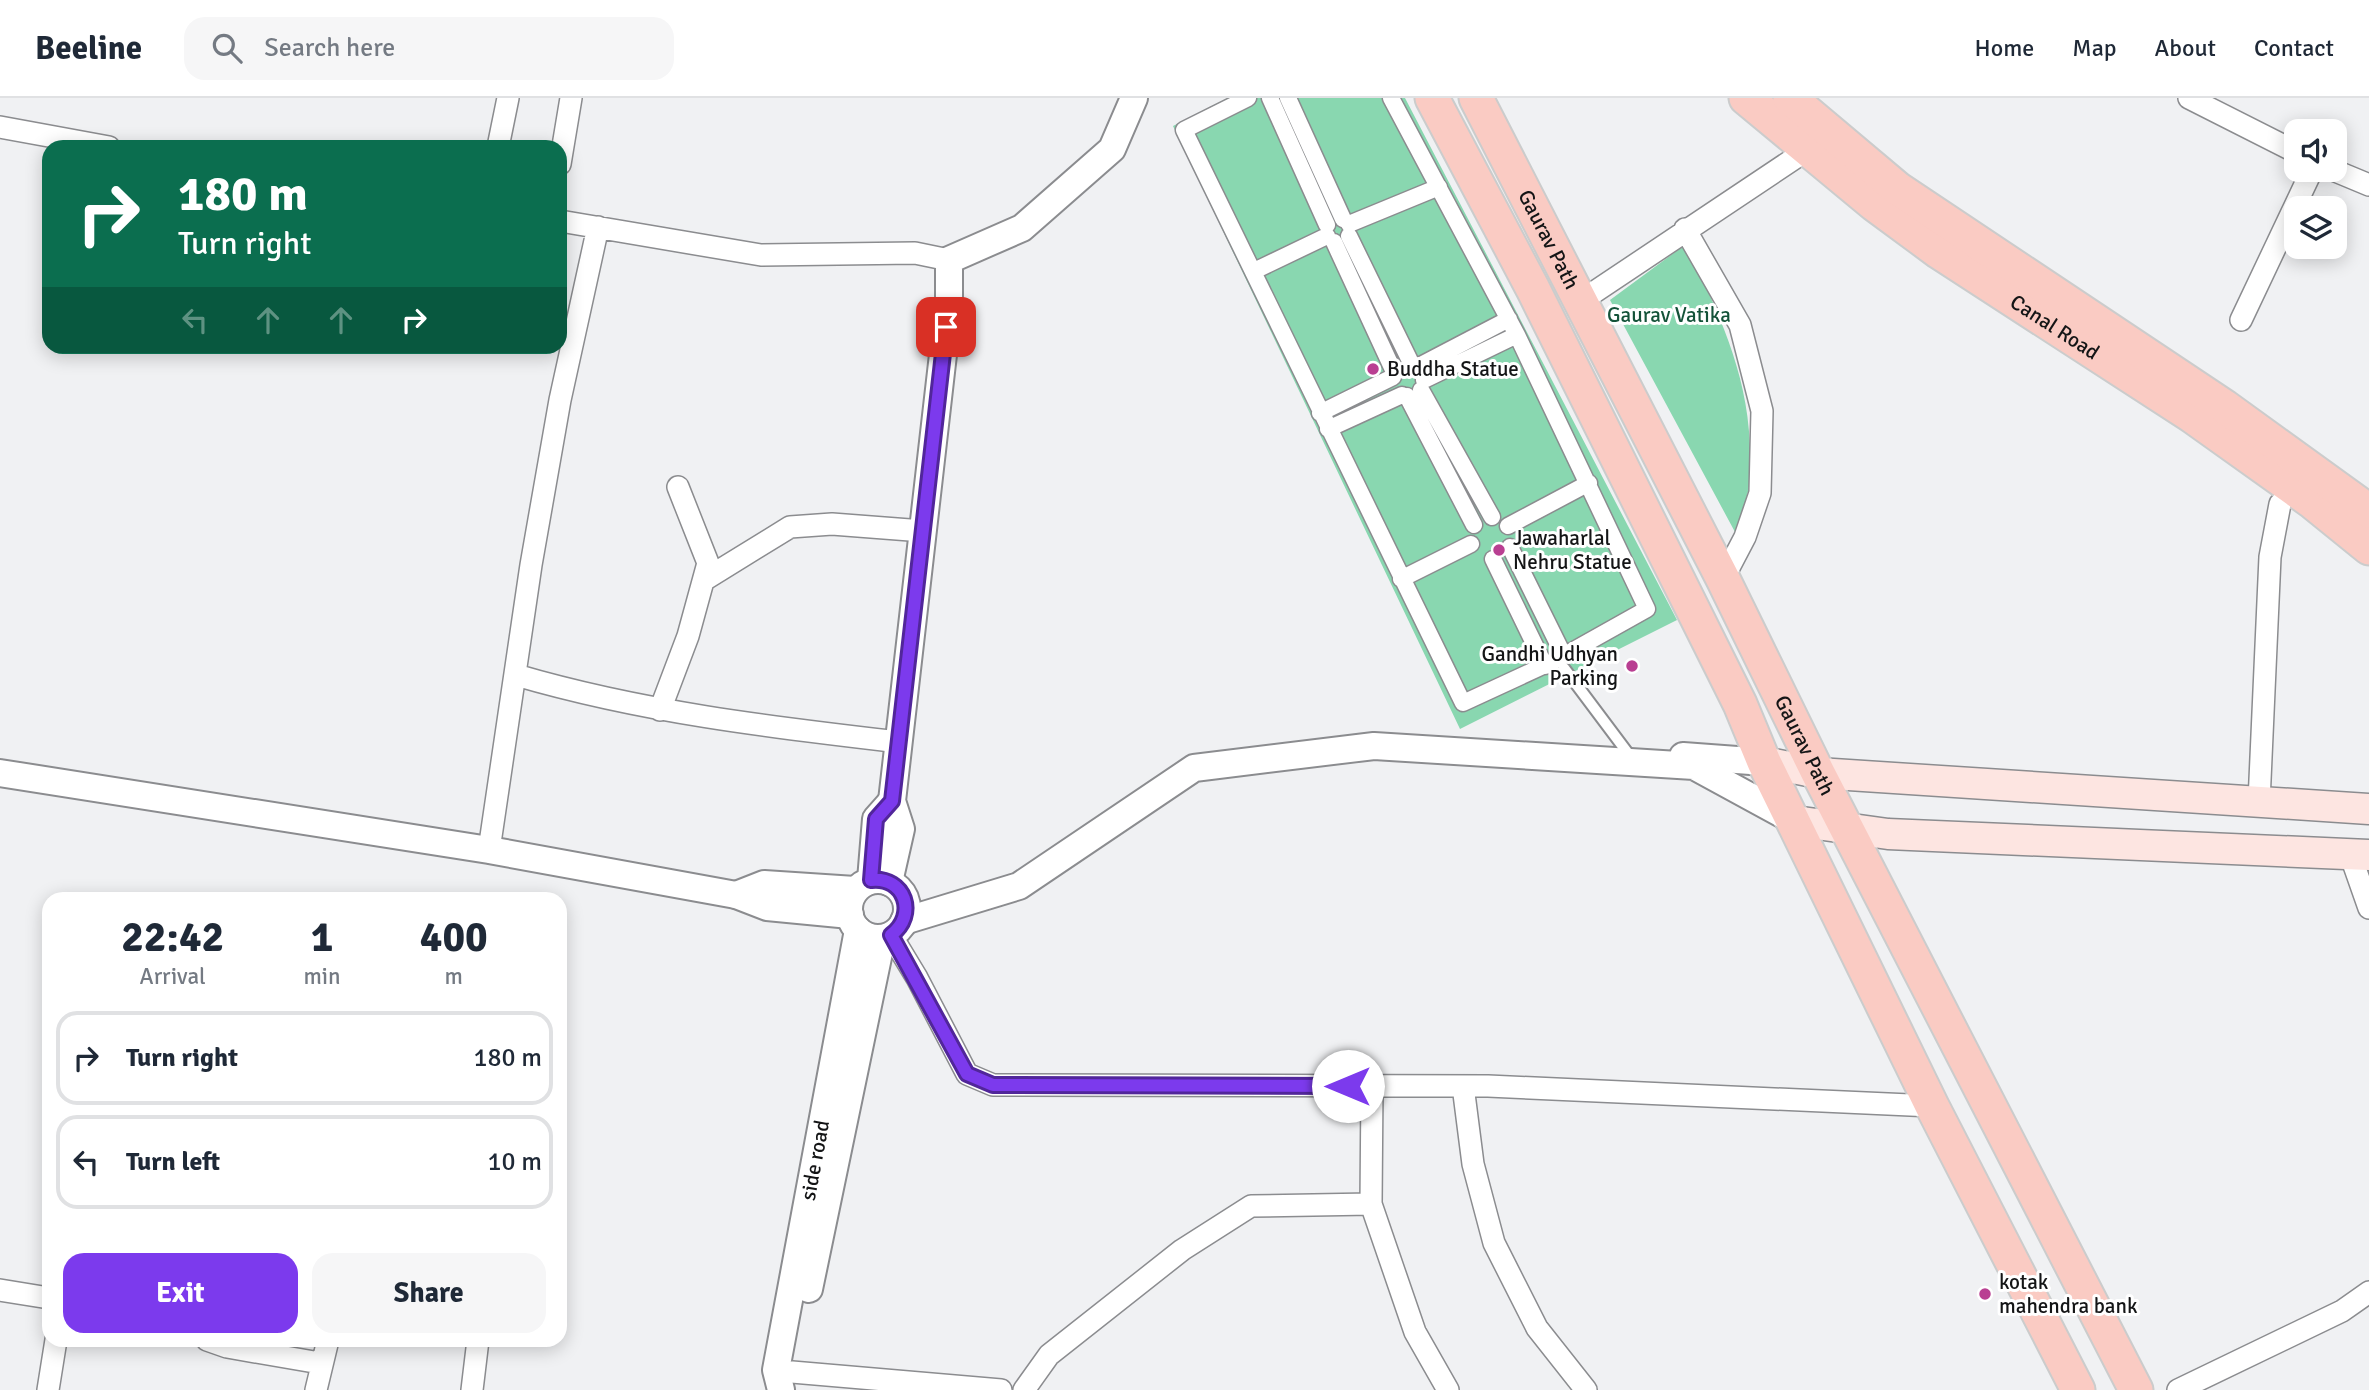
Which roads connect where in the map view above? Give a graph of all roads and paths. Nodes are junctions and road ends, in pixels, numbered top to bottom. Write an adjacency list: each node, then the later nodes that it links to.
1 (508, 98): 15 (street)
2 (571, 98): 16 (street)
3 (1134, 98): 27 (street)
4 (1248, 98): 28 (street)
5 (1270, 98): 26 (street)
6 (1288, 98): 26 (street)
7 (1391, 98): 22 (street)
8 (1432, 98): 56 (main road)
9 (1476, 98): 29 (main road, Gaurav Path)
10 (1746, 98): 18 (main road, Canal Road)
11 (2189, 98): 17 (street)
12 (1791, 99): 18 (street); 39 (main road)
13 (0, 127): 14 (street)
14 (71, 140)
15 (499, 140)
16 (564, 140)
17 (2284, 146)
18 (1807, 150): 25 (street); 46 (main road, Canal Road)
19 (2347, 176): 21 (street)
20 (2306, 182): 31 (street)
21 (2369, 185)
22 (1439, 187): 26 (street); 30 (street)
23 (567, 222): 24 (street)
24 (598, 227): 27 (street); 52 (street)
25 (1685, 229): 29 (street); 49 (street)
26 (1338, 230): 28 (street); 33 (street); 34 (street)
27 (949, 260): 43 (street, side road)
28 (1254, 271): 34 (street)
29 (1581, 301): 49 (main road, Gaurav Path)
30 (1509, 320): 32 (street); 33 (street)
31 (2241, 320)
32 (1517, 335): 33 (street); 36 (street)
33 (1414, 382): 35 (street); 40 (street); 41 (street)
34 (1320, 413): 35 (street)
35 (1328, 429): 48 (street)
36 (1589, 483): 42 (street); 51 (street)
37 (678, 487): 50 (street)
38 (2280, 505): 59 (street)
39 (2369, 511)
40 (1492, 517)
41 (1474, 525)
42 (1508, 526)
43 (923, 531): 50 (street); 54 (street, side road)
44 (1471, 544): 48 (street)
45 (1510, 547): 51 (street)
46 (2369, 548)
47 (1493, 559): 51 (street)
48 (1401, 579): 51 (street)
49 (1723, 579): 57 (main road, Gaurav Path)
50 (704, 580): 53 (street)
51 (1557, 663): 55 (lane)
52 (516, 675): 53 (street); 63 (street)
53 (660, 710): 54 (street)
54 (899, 742): 66 (street, side road)
55 (1627, 752): 56 (street); 66 (street)
56 (1764, 762): 57 (main road); 61 (main road)
57 (1818, 772): 59 (main road); 62 (main road, Gaurav Path)
58 (0, 773): 63 (street)
59 (2259, 802): 60 (main road)
60 (2369, 809)
61 (1795, 821): 62 (main road); 66 (street); 69 (main road)
62 (1847, 829): 64 (main road); 88 (main road, Gaurav Path)
63 (489, 850): 66 (street)
64 (2360, 854): 65 (street)
65 (2369, 908)
66 (879, 910): 67 (street); 79 (street, side road)
67 (1372, 1086): 68 (street); 70 (street)
68 (1463, 1086): 69 (street); 86 (street)
69 (1932, 1107): 87 (main road)
70 (1371, 1204): 84 (street); 85 (street)
71 (0, 1290): 73 (street)
72 (2369, 1293): 89 (street)
73 (42, 1297)
74 (55, 1347): 80 (street)
75 (227, 1347): 78 (street)
76 (326, 1347): 78 (street)
77 (477, 1347): 82 (street)
78 (320, 1363): 81 (street)
79 (786, 1384): 83 (street)
80 (48, 1390)
81 (316, 1390)
82 (472, 1390)
83 (1001, 1390)
84 (1024, 1390)
85 (1448, 1390)
86 (1586, 1390)
87 (2078, 1390)
88 (2136, 1390)
89 (2178, 1390)

